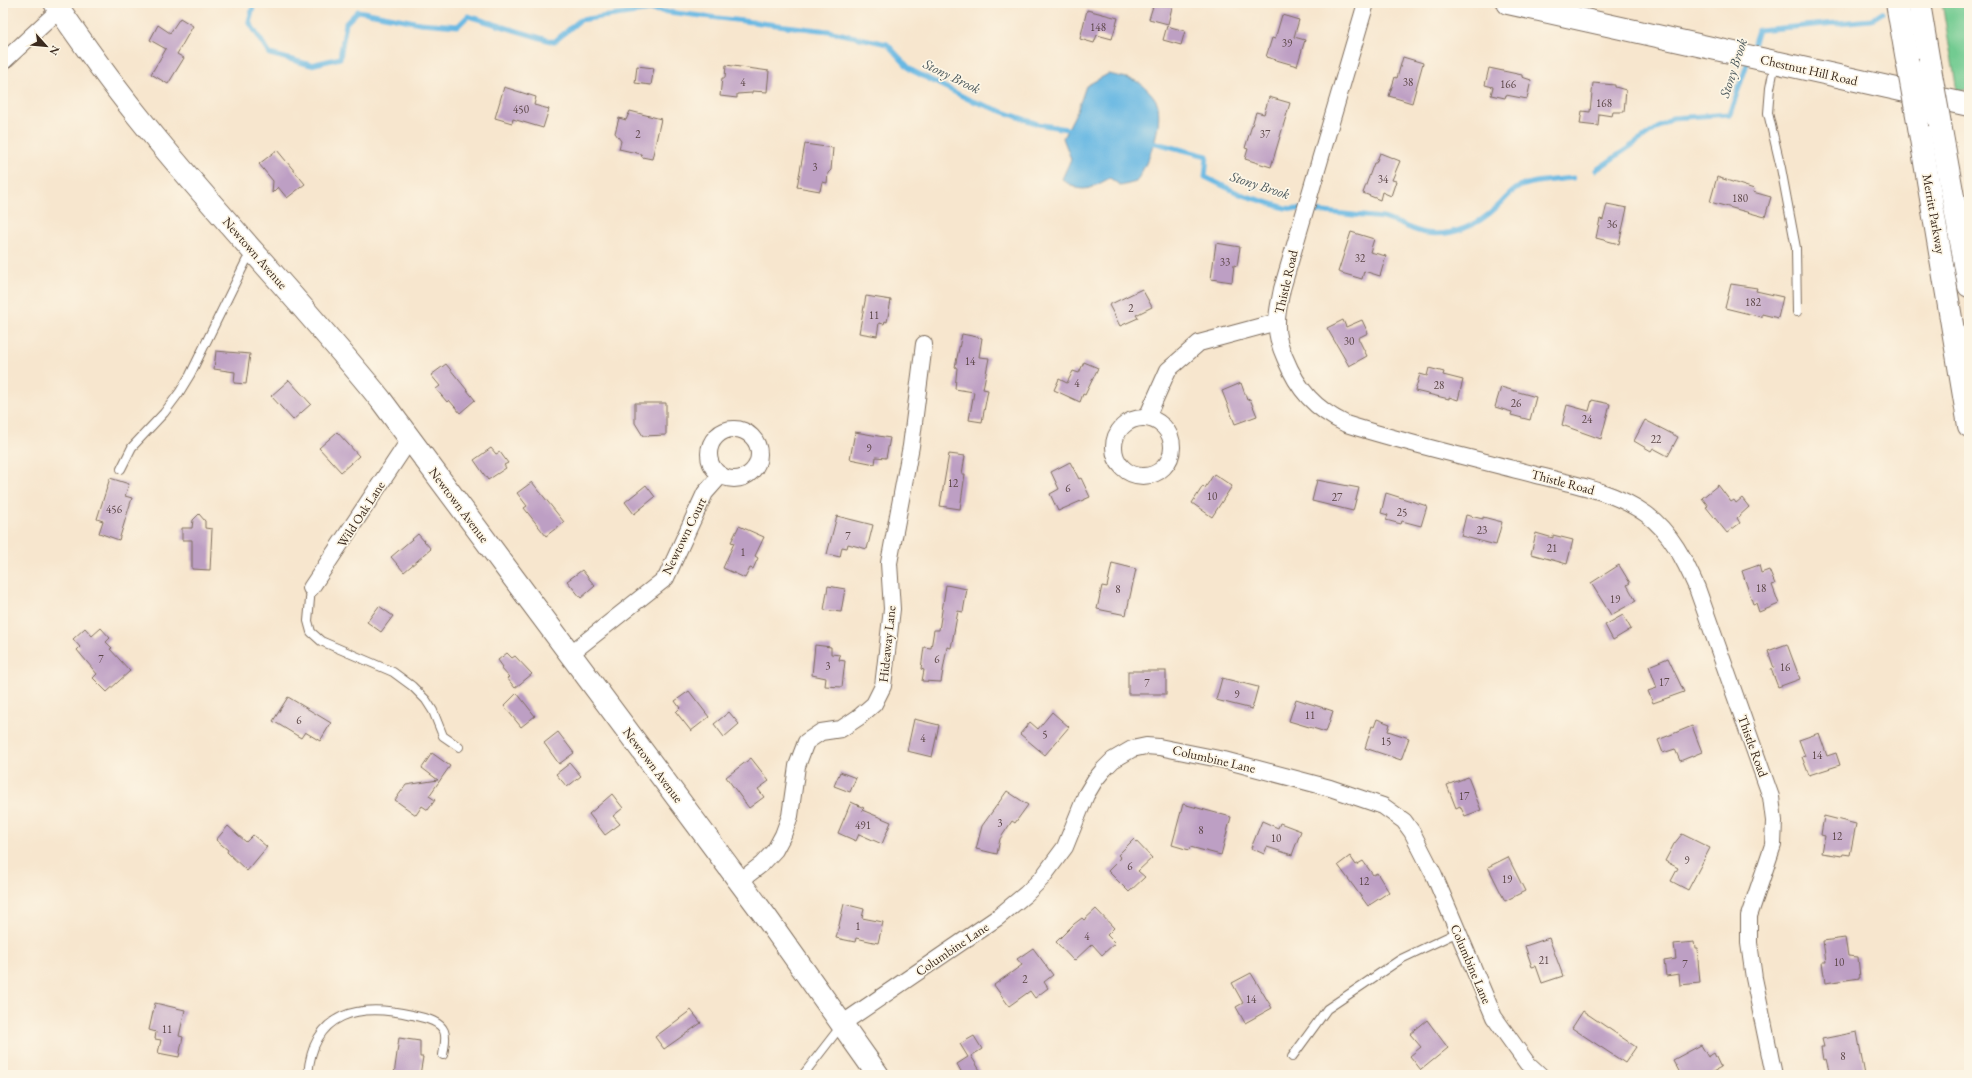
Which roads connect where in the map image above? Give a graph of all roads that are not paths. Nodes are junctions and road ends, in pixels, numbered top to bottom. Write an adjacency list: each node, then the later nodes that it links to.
1 (1366, 3): 12 (street, Thistle Road)
2 (1508, 3): 7 (main road, Chestnut Hill Road)
3 (1897, 3): 15 (main road, Merritt Parkway, bridge)
4 (1919, 3): 10 (main road, Merritt Parkway, bridge)
5 (57, 6): 6 (street); 9 (main road, Newtown Avenue)
6 (3, 62)
7 (1773, 62): 8 (main road, Chestnut Hill Road); 11 (lane)
8 (1969, 105)
9 (254, 253): 16 (main road, Newtown Avenue); 17 (lane)
10 (1969, 286)
11 (1797, 312)
12 (1277, 322): 14 (street); 31 (street, Thistle Road)
13 (924, 344): 22 (street, Hideaway Lane)
14 (1148, 417)
15 (1969, 426)
16 (410, 439): 19 (street, Wild Oak Lane); 20 (main road, Newtown Avenue)
17 (121, 469)
18 (721, 475): 20 (street, Newtown Court)
19 (311, 588): 21 (lane)
20 (570, 654): 22 (main road, Newtown Avenue)
21 (459, 747)
22 (740, 881): 24 (main road, Newtown Avenue)
23 (1458, 932): 24 (street, Columbine Lane); 26 (lane); 30 (street, Columbine Lane)
24 (843, 1023): 28 (lane); 29 (main road, Newtown Avenue)
25 (443, 1055): 27 (lane)
26 (1292, 1057)
27 (308, 1075)
28 (803, 1075)
29 (878, 1075)
30 (1540, 1075)
31 (1774, 1075)

